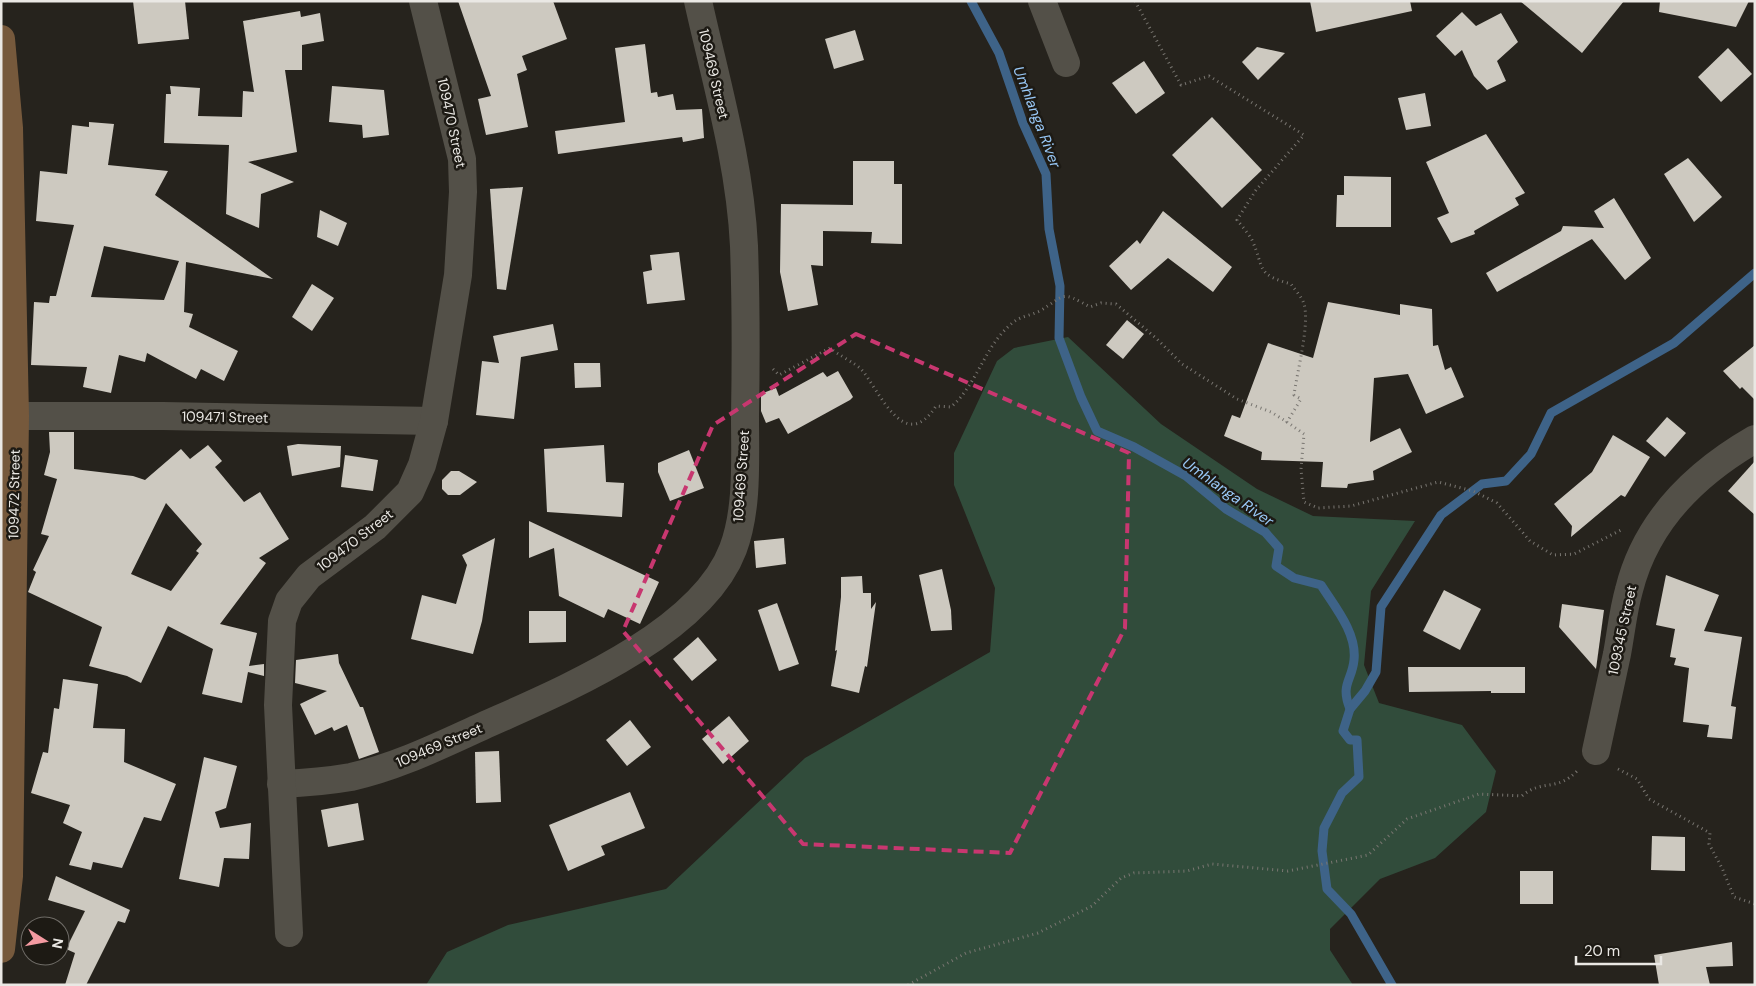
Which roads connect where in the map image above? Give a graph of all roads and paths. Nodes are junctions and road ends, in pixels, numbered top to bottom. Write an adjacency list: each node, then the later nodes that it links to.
1 (423, 1): 9 (street, 109470 Street)
2 (698, 1): 7 (street, 109469 Street)
3 (1042, 1): 6 (street)
4 (1135, 1): 10 (path)
5 (1, 39): 8 (street, 109472 Street)
6 (1066, 63)
7 (746, 352): 10 (path); 14 (street, 109469 Street)
8 (15, 416): 9 (street, 109471 Street); 17 (street, 109472 Street)
9 (434, 421): 14 (street, 109470 Street)
10 (1287, 422): 12 (path)
11 (1755, 439): 12 (street, 109345 Street)
12 (1664, 515): 13 (street, 109345 Street)
13 (1596, 751): 15 (path); 18 (path)
14 (281, 784): 16 (street, 109470 Street)
15 (1755, 904)
16 (289, 933)
17 (1, 949)
18 (908, 985)

